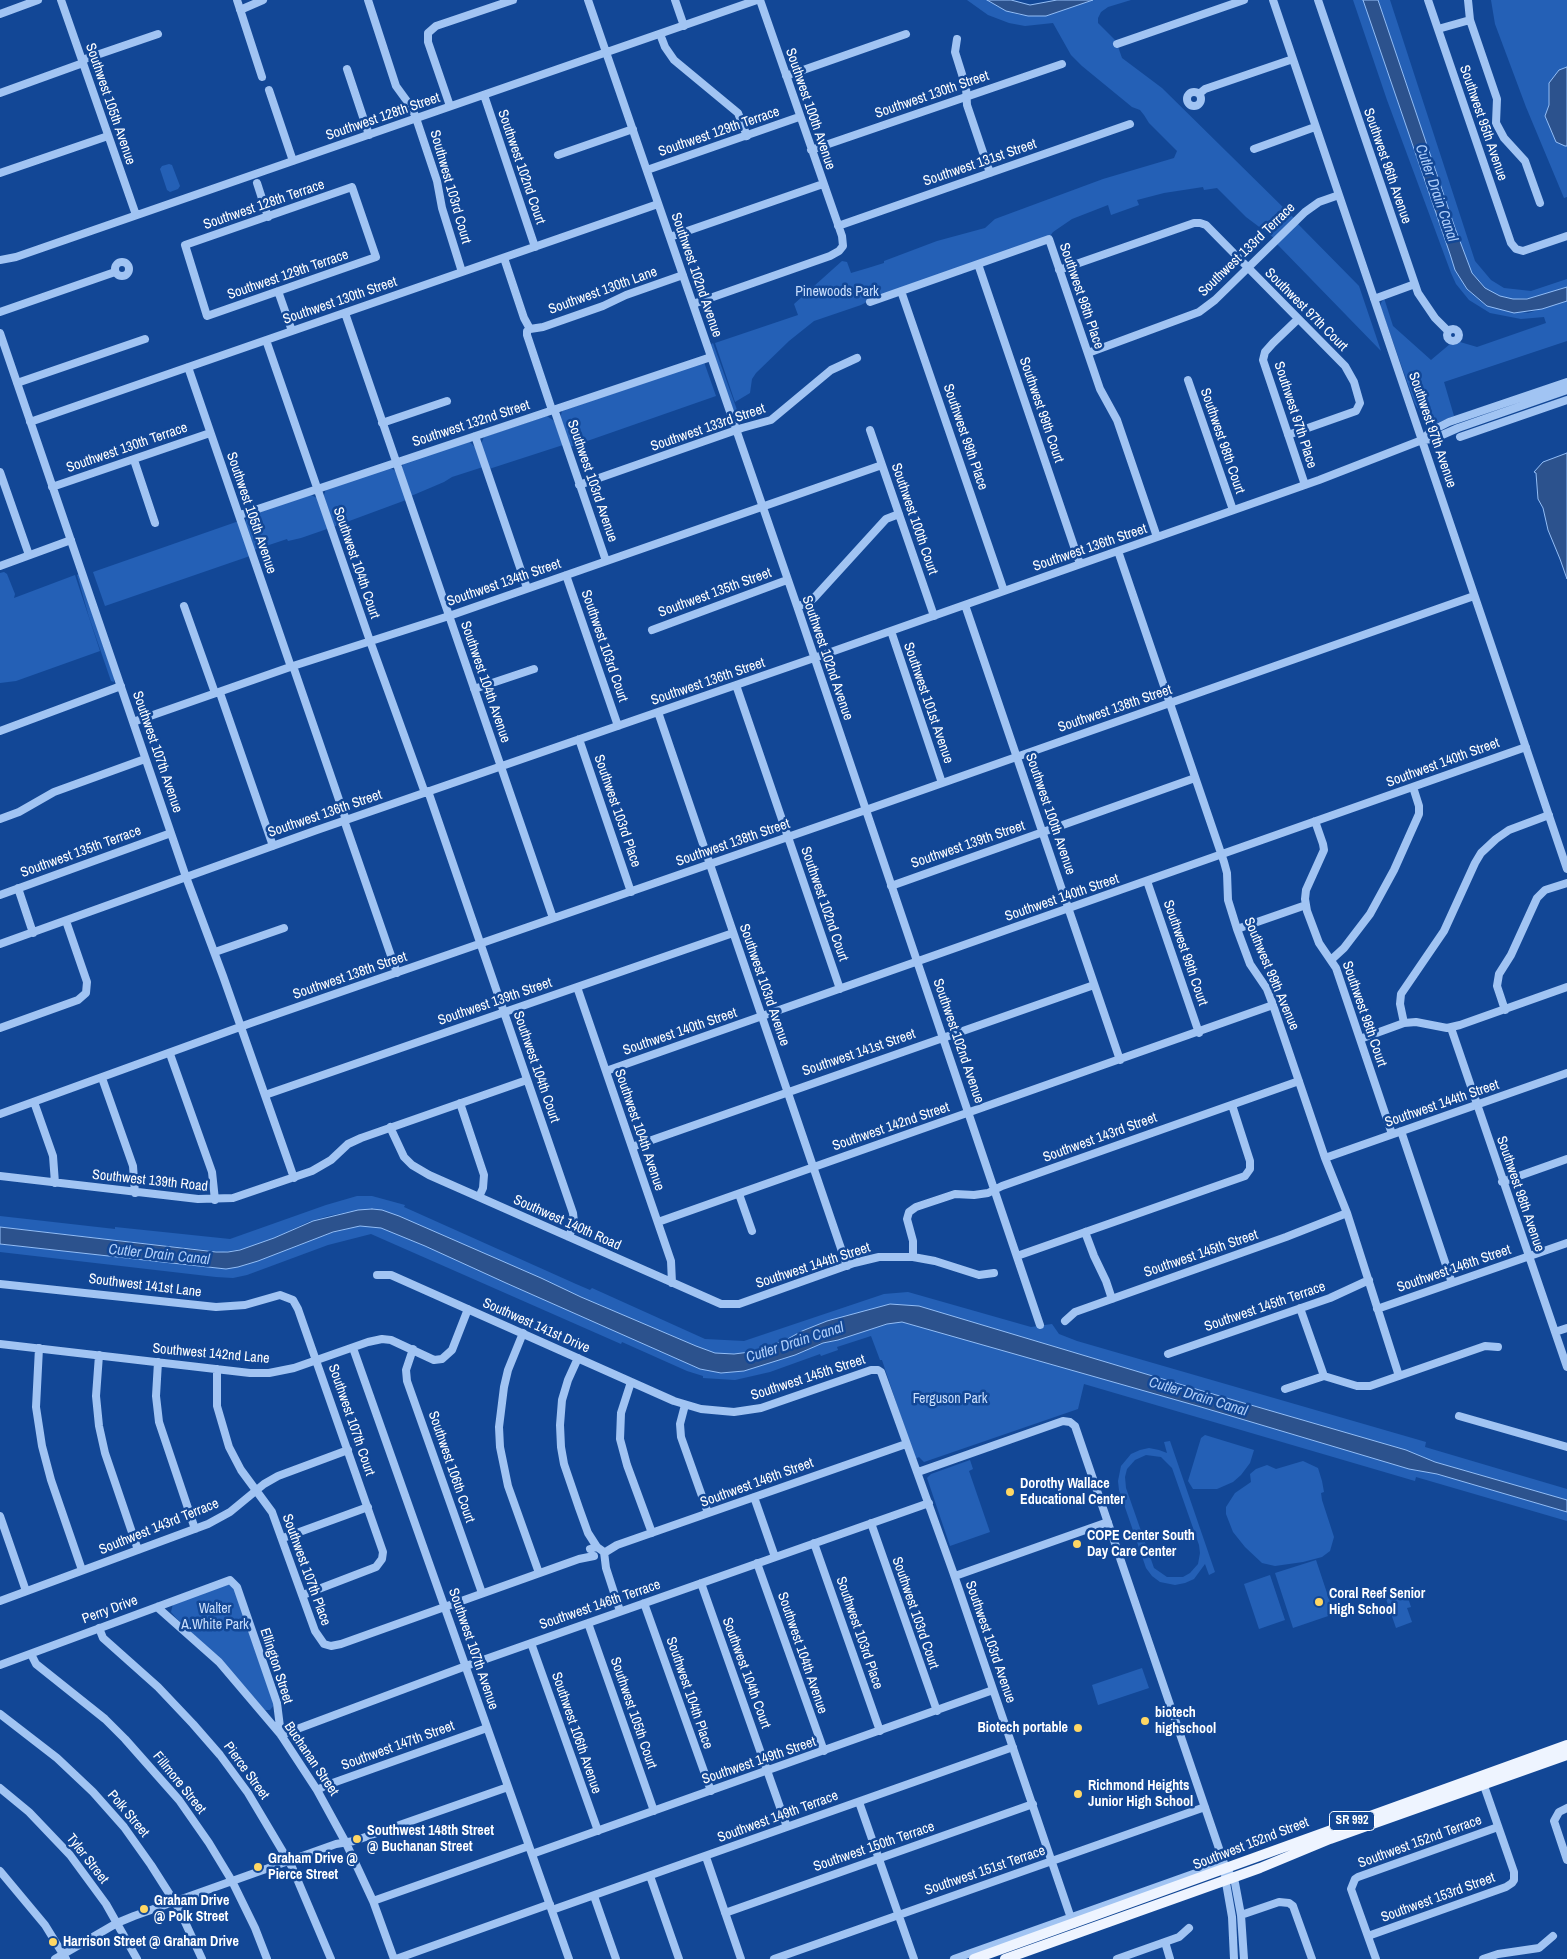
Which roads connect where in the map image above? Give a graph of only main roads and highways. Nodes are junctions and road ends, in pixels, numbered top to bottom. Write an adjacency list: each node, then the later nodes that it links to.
1 (1567, 1745): 3 (main road, Southwest 152nd Street / SR 992)
2 (1567, 1755): 3 (main road, Southwest 152nd Street / SR 992)
3 (1482, 1780): 4 (main road, Southwest 152nd Street / SR 992); 4 (main road, Southwest 152nd Street / SR 992)
4 (1073, 1925): 5 (main road, Southwest 152nd Street / SR 992); 6 (main road, Southwest 152nd Street / SR 992)
5 (974, 1959)
6 (1005, 1959)

